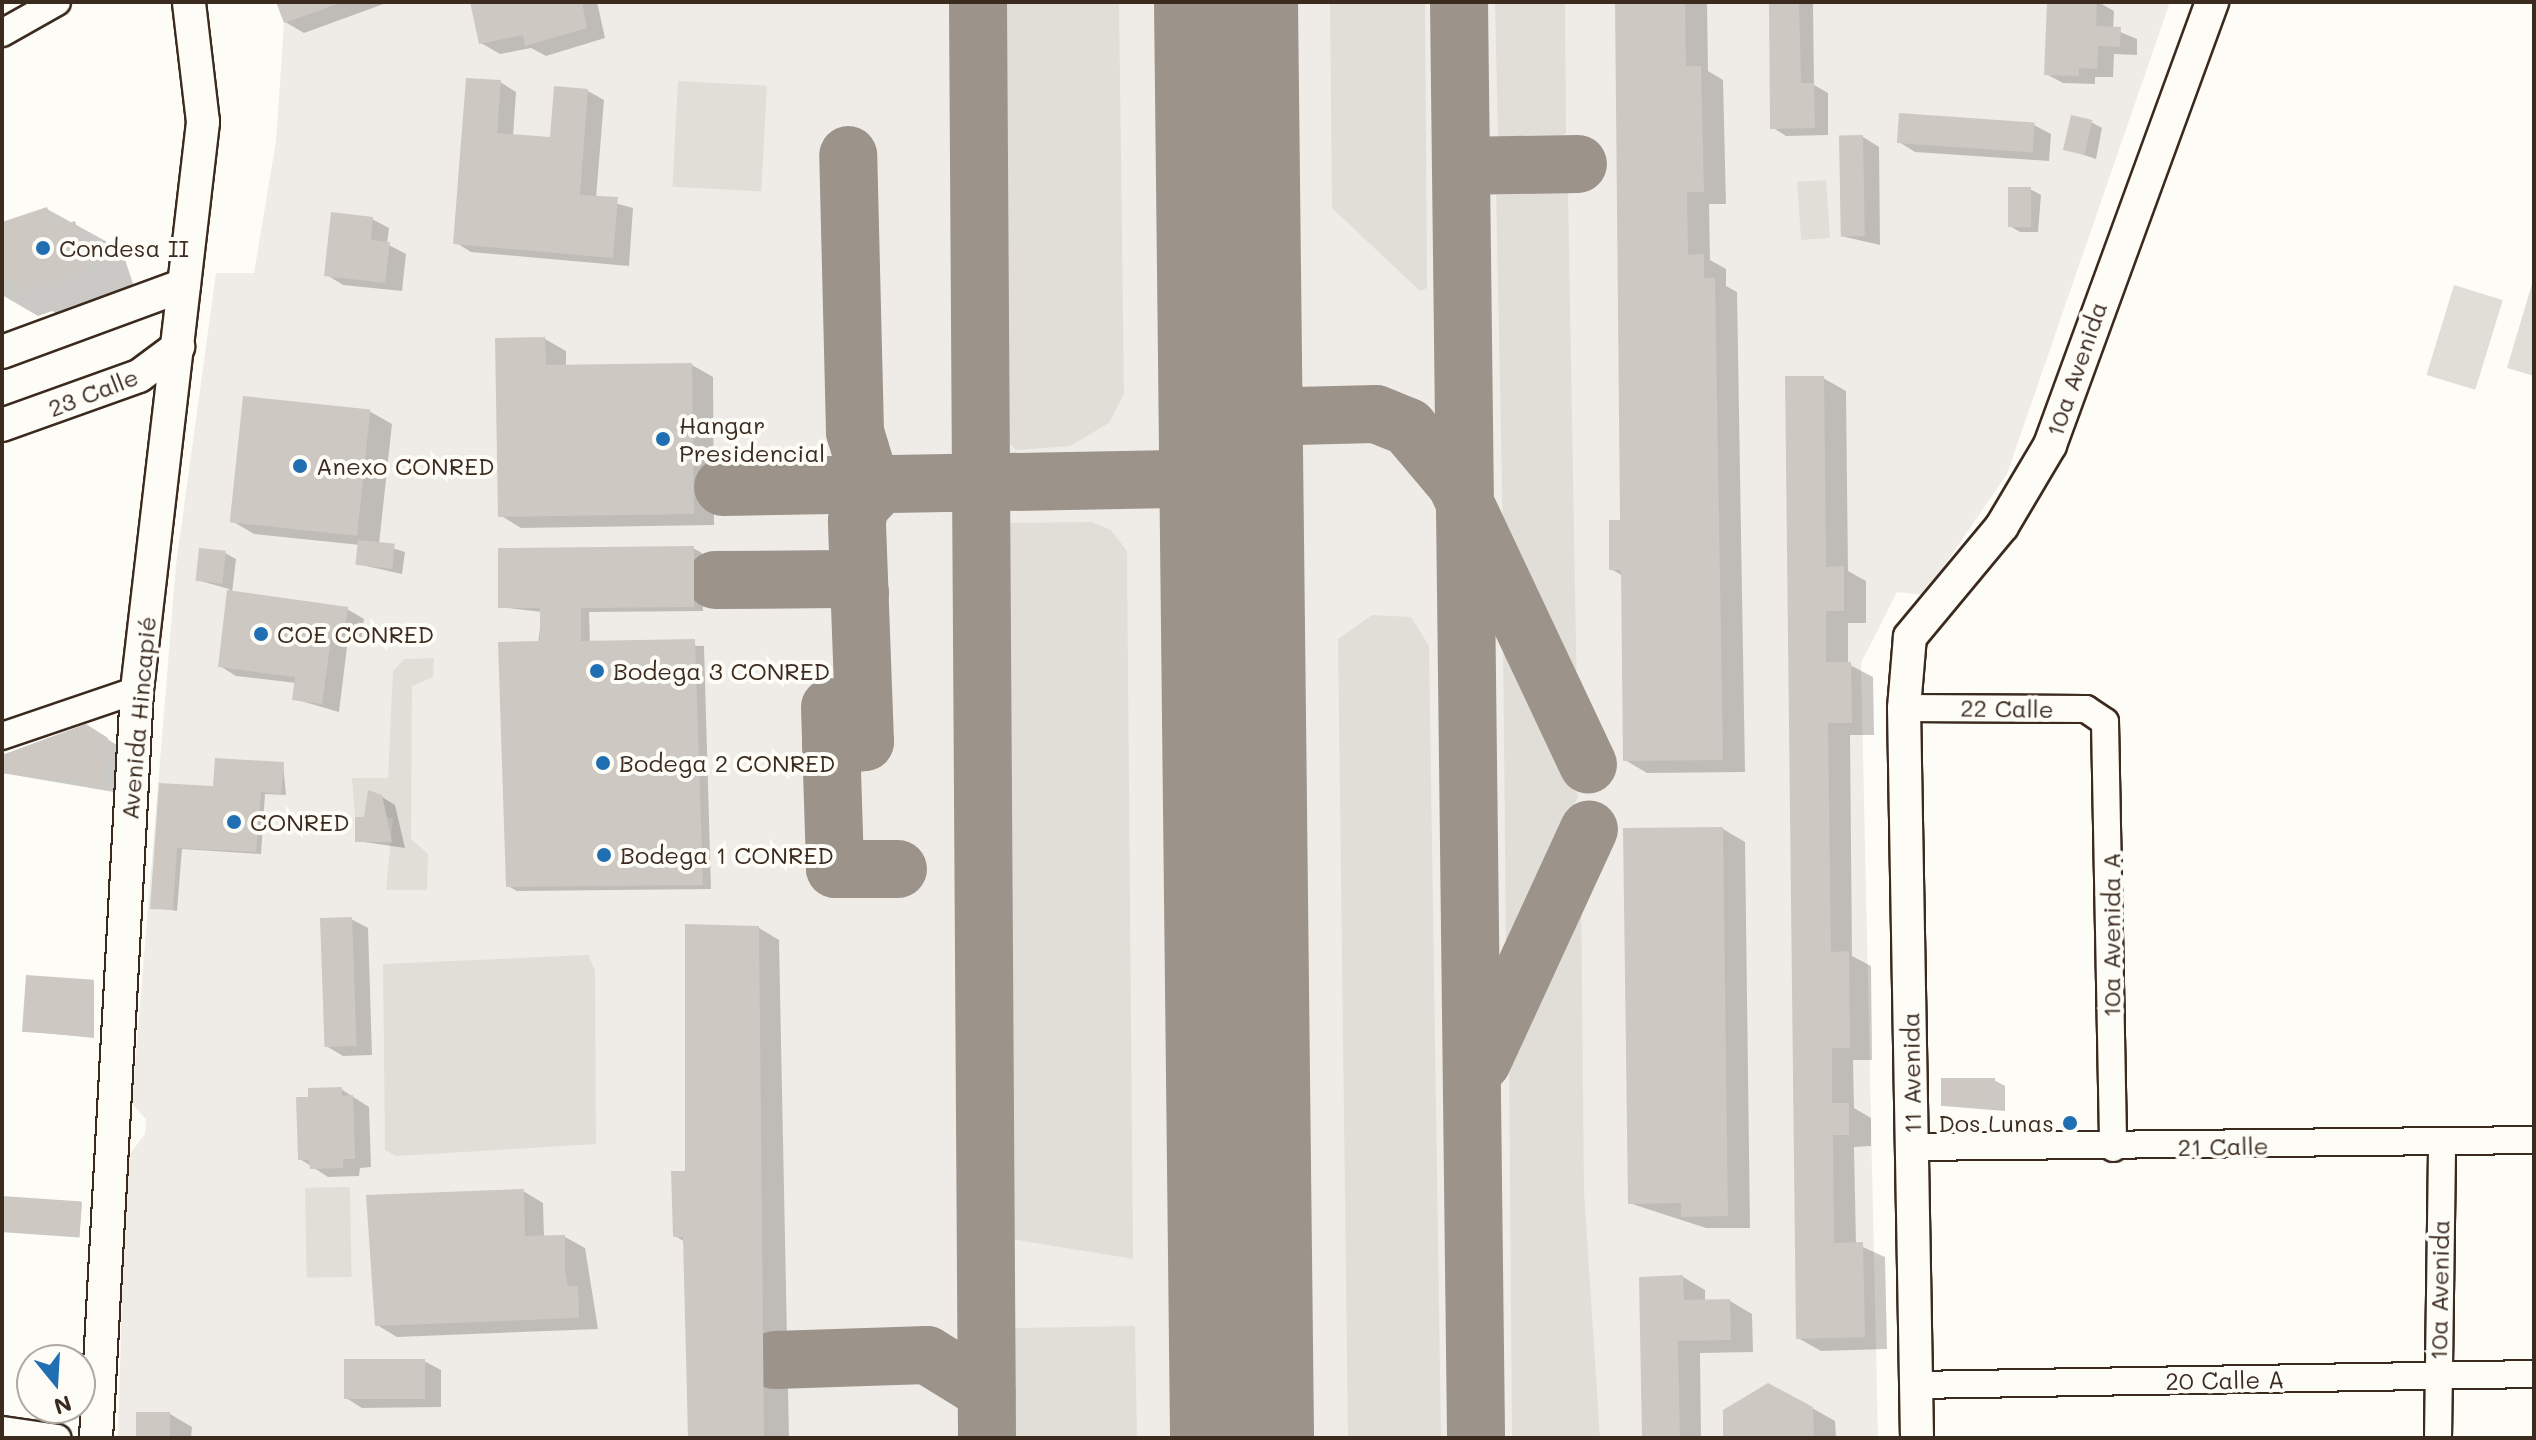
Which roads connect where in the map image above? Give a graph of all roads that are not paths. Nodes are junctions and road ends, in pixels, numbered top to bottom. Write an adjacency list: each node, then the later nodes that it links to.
1 (57, 2): 5 (street)
2 (179, 2): 6 (street)
3 (189, 2): 6 (main road, Avenida Hincapié)
4 (2212, 2): 14 (main road, 10a Avenida)
5 (3, 31)
6 (196, 33): 7 (main road, Avenida Hincapié)
7 (184, 285): 8 (main road, Avenida Hincapié); 9 (main road)
8 (178, 347): 10 (main road, 23 Calle); 11 (main road, Avenida Hincapié)
9 (2, 352)
10 (124, 382): 11 (main road); 12 (main road, 23 Calle)
11 (169, 420): 13 (main road, Avenida Hincapié)
12 (2, 425)
13 (137, 690): 16 (street); 26 (main road, Avenida Hincapié)
14 (1904, 708): 15 (street, 22 Calle); 19 (main road, 11 Avenida)
15 (2105, 722): 20 (street, 10a Avenida A)
16 (2, 736)
17 (2534, 1140): 18 (street, 21 Calle)
18 (2442, 1142): 20 (street, 21 Calle); 22 (street, 10a Avenida)
19 (1912, 1147): 20 (street, 21 Calle); 23 (main road, 11 Avenida)
20 (2113, 1148)
21 (2534, 1374): 22 (street, 20 Calle A)
22 (2438, 1377): 23 (street, 20 Calle A); 28 (street, 10a Avenida)
23 (1916, 1385): 27 (main road, 11 Avenida)
24 (2, 1430): 25 (street)
25 (57, 1438)
26 (96, 1438)
27 (1917, 1438)
28 (2438, 1438)

